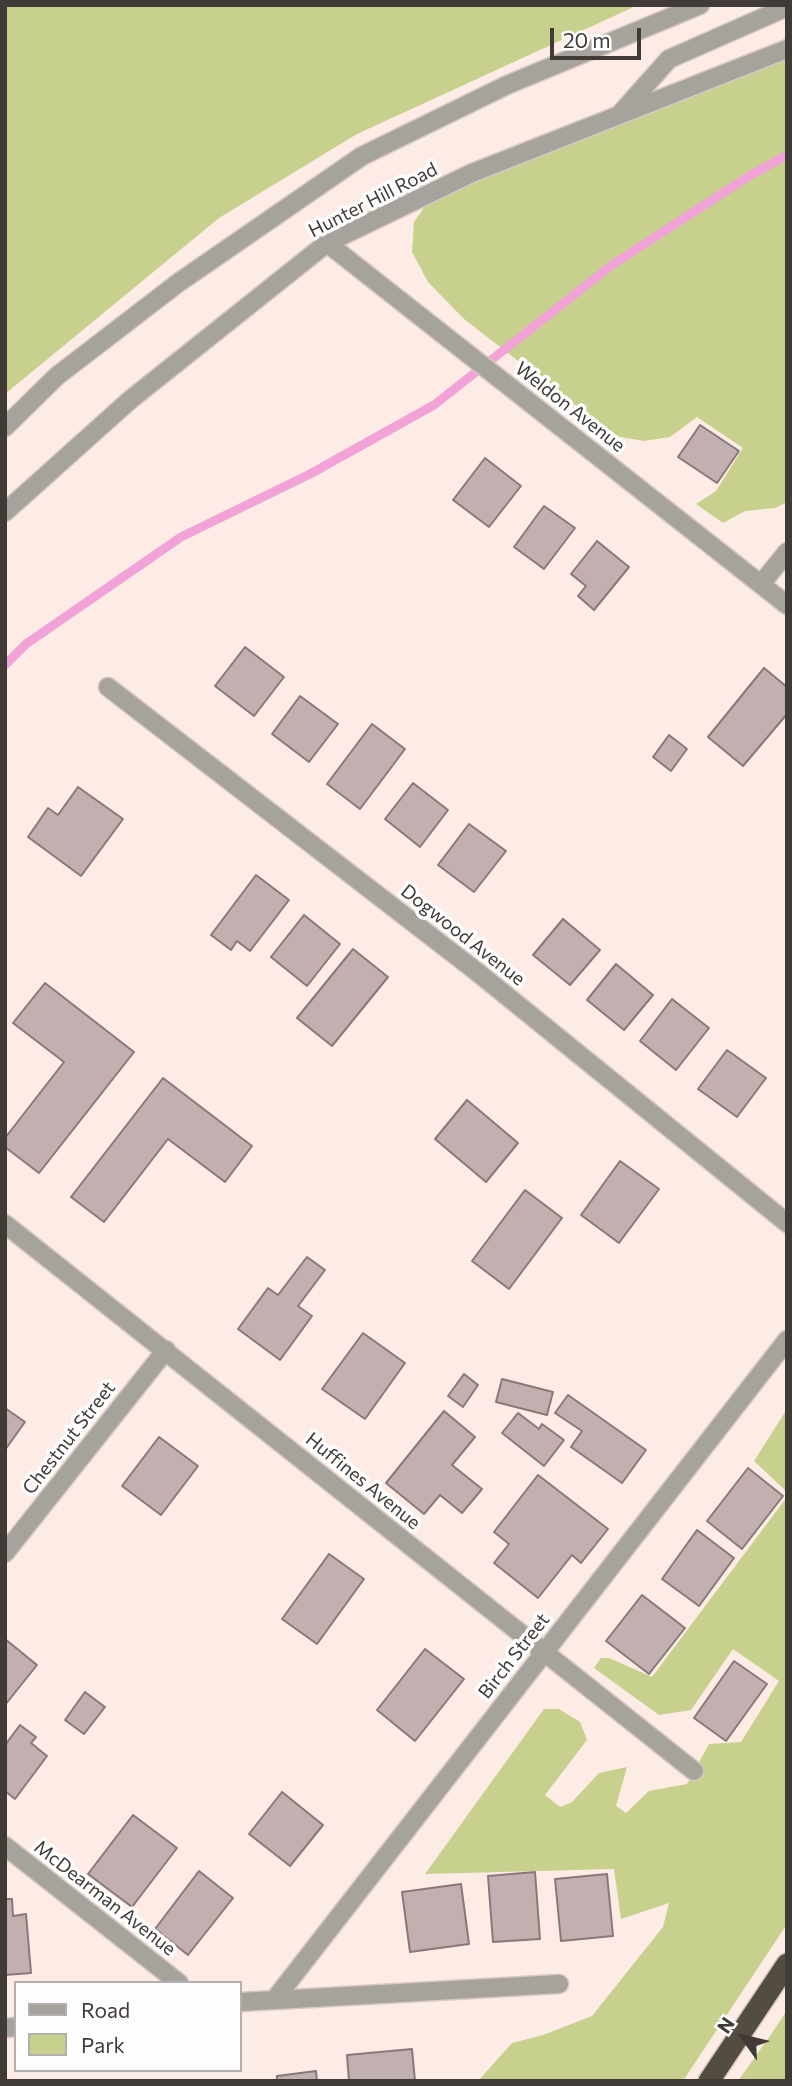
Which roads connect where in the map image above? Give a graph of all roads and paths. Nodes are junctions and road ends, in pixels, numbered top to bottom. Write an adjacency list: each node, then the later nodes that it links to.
1 (700, 5): 6 (street, Hunter Hill Road)
2 (787, 7): 4 (street)
3 (787, 49): 4 (street, Hunter Hill Road)
4 (617, 116): 5 (street, Hunter Hill Road)
5 (327, 243): 7 (street, Hunter Hill Road); 9 (street, Weldon Avenue)
6 (5, 426)
7 (5, 512)
8 (787, 552): 9 (street)
9 (761, 584): 10 (street, Weldon Avenue)
10 (787, 605)
11 (108, 687): 12 (street, Dogwood Avenue)
12 (787, 1223)
13 (5, 1224): 15 (street, Huffines Avenue)
14 (787, 1340): 17 (street, Birch Street)
15 (166, 1350): 16 (street, Chestnut Street); 17 (street, Huffines Avenue)
16 (5, 1553)
17 (544, 1652): 18 (street, Huffines Avenue); 23 (street, Birch Street)
18 (694, 1771)
19 (5, 1846): 21 (street, McDearman Avenue)
20 (787, 1964): 25 (highway)
21 (176, 1981)
22 (559, 1984): 23 (street)
23 (275, 1999): 24 (street)
24 (242, 2002)
25 (709, 2081)

